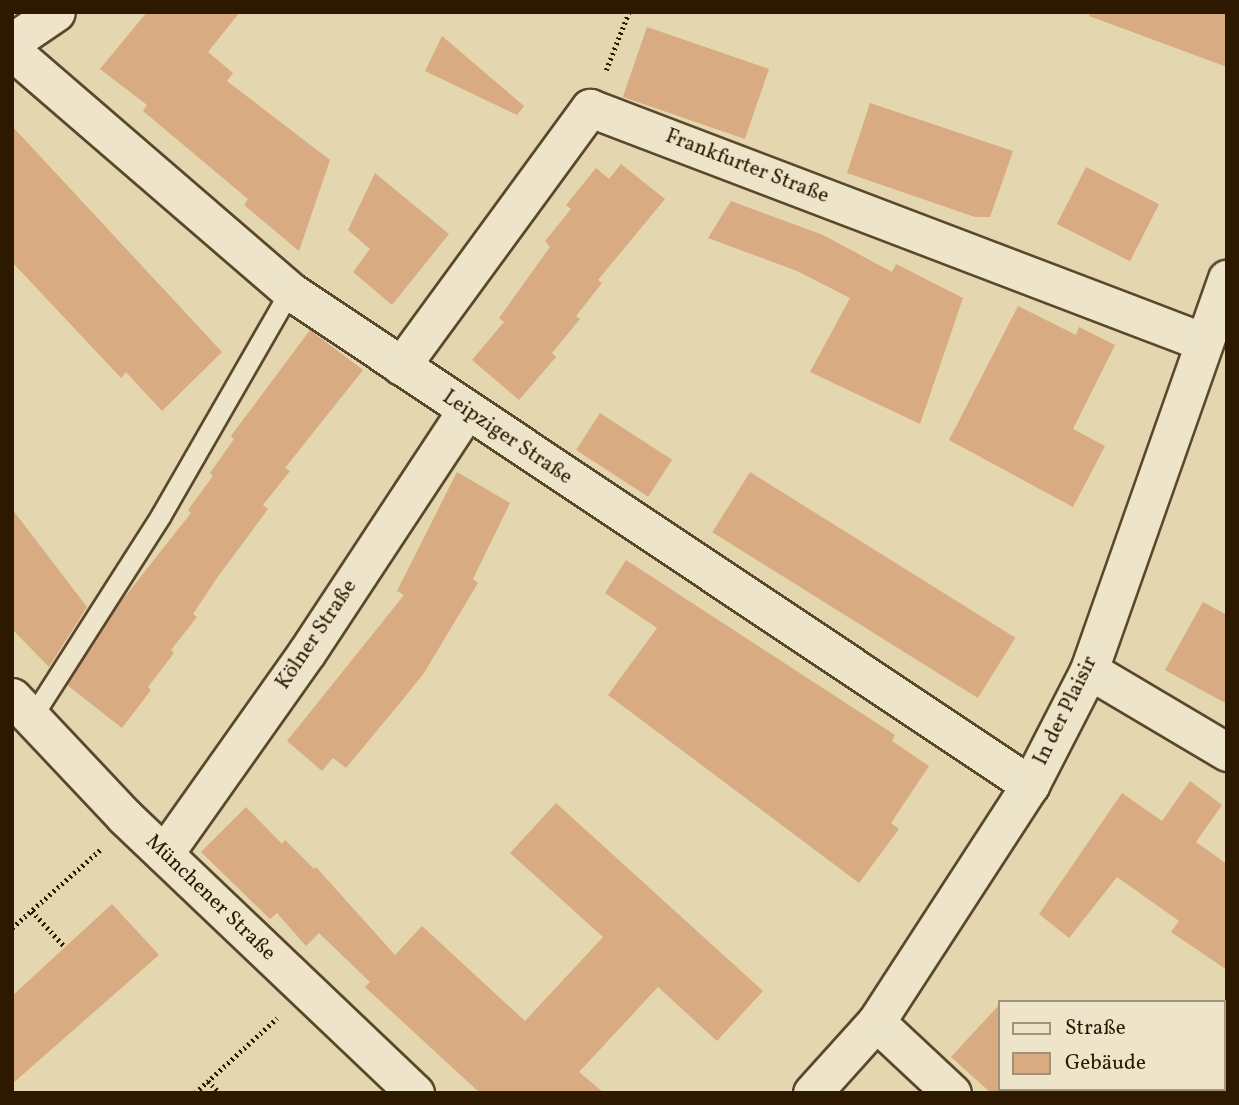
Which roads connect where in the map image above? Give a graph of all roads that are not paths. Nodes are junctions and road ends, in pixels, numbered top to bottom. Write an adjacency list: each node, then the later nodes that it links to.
1 (56, 12): 2 (street)
2 (12, 42)
3 (12, 51): 5 (street, Leipziger Straße)
4 (1227, 279): 6 (street, In der Plaisir)
5 (290, 290): 7 (street, Leipziger Straße); 10 (lane)
6 (1202, 341): 7 (street, Frankfurter Straße); 9 (street, In der Plaisir)
7 (401, 366): 8 (street, Leipziger Straße)
8 (466, 411): 12 (street, Leipziger Straße); 13 (street, Kölner Straße)
9 (1089, 670): 11 (street); 12 (street, In der Plaisir)
10 (21, 708): 13 (street, Münchener Straße)
11 (1227, 752)
12 (1030, 785): 14 (street, In der Plaisir)
13 (163, 854): 15 (street, Münchener Straße)
14 (876, 1022): 16 (street, In der Plaisir); 17 (street)
15 (415, 1093)
16 (812, 1093)
17 (952, 1093)

